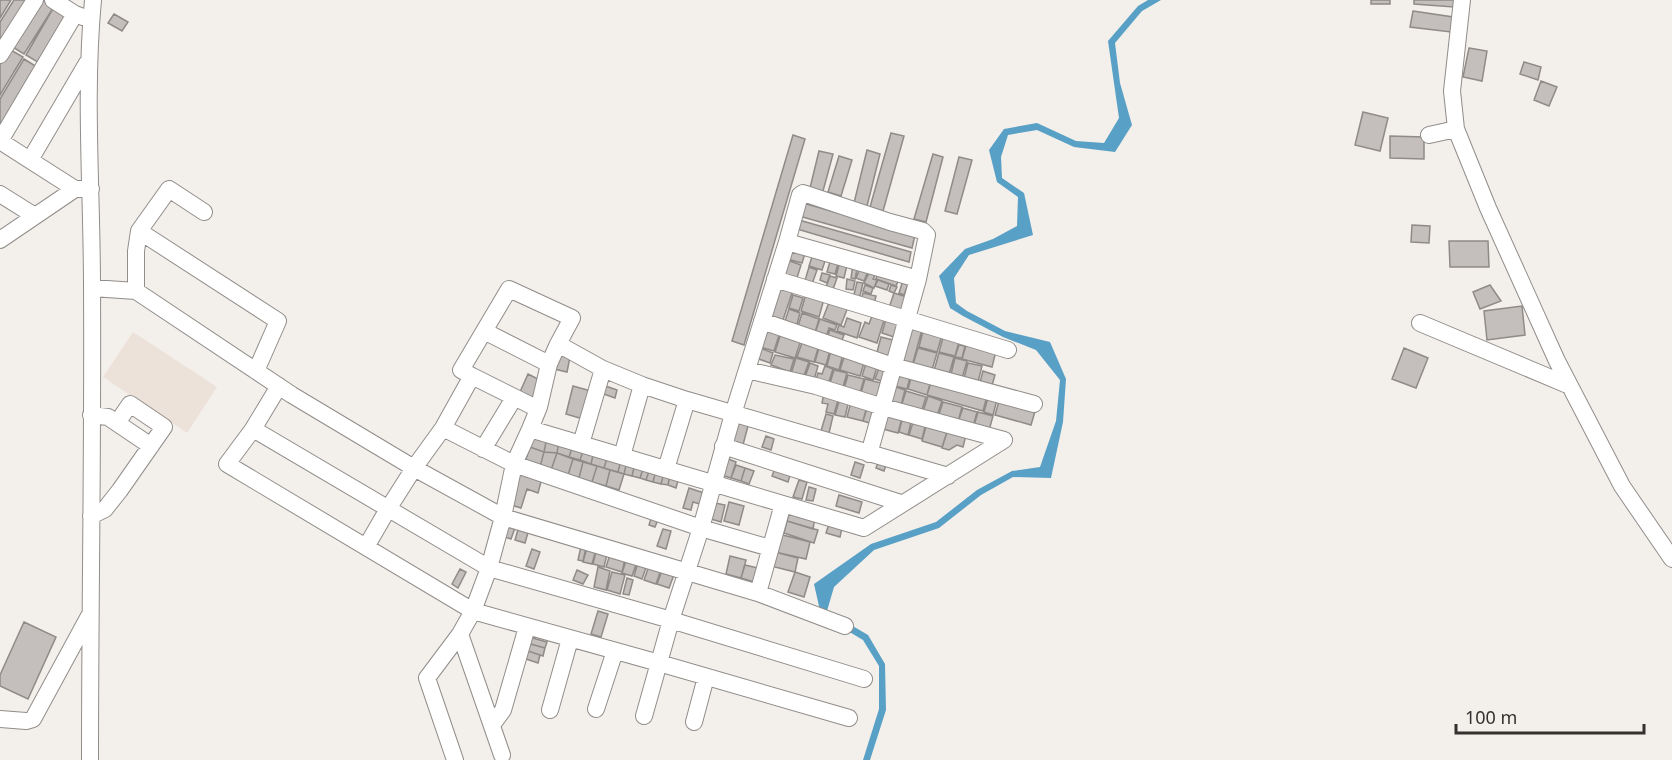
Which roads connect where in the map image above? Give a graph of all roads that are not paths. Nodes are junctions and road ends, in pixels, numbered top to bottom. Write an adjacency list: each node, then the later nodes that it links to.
1 (35, 0): 7 (street)
2 (53, 0): 5 (street)
3 (93, 0): 6 (street)
4 (1462, 0): 9 (street)
5 (75, 14): 6 (street); 11 (street)
6 (91, 20): 8 (street)
7 (0, 56)
8 (89, 61): 12 (street); 13 (street)
9 (1456, 129): 10 (street); 38 (street)
10 (1429, 135)
11 (0, 141): 12 (street)
12 (30, 160): 13 (street)
13 (83, 189): 16 (street); 22 (street)
14 (0, 194): 16 (street)
15 (204, 212): 17 (street)
16 (35, 216): 18 (street)
17 (139, 231): 23 (street); 34 (street)
18 (0, 240)
19 (787, 242): 20 (street); 21 (street); 21 (street)
20 (774, 279): 24 (street); 25 (street)
21 (918, 279): 24 (street)
22 (92, 288): 23 (street); 45 (street)
23 (136, 291): 34 (street)
24 (906, 318): 29 (street); 31 (street)
25 (762, 321): 31 (street); 33 (street)
26 (1420, 323): 38 (street)
27 (484, 331): 28 (street); 30 (street); 35 (street)
28 (558, 344): 30 (street); 32 (street)
29 (1008, 350)
30 (549, 364): 43 (street)
31 (893, 366): 41 (street); 42 (street)
32 (603, 369): 36 (street); 50 (street)
33 (747, 370): 42 (street); 44 (street)
34 (256, 371): 37 (street)
35 (472, 376): 39 (street); 47 (street)
36 (642, 385): 40 (street); 55 (street)
37 (279, 386): 48 (street); 57 (street)
38 (1570, 386): 69 (street)
39 (514, 398): 43 (street); 53 (street)
40 (687, 400): 44 (street); 58 (street)
41 (1034, 404)
42 (883, 407): 54 (street); 59 (street)
43 (538, 409): 49 (street)
44 (733, 414): 52 (street); 54 (street)
45 (91, 415): 46 (street); 64 (street)
46 (117, 423): 51 (street); 51 (street)
47 (443, 428): 53 (street); 57 (street)
48 (253, 429): 63 (street); 67 (street)
49 (530, 429): 50 (street); 56 (street)
50 (581, 444): 55 (street)
51 (151, 446): 64 (street)
52 (723, 446): 60 (street); 61 (street)
53 (483, 449): 56 (street)
54 (868, 454): 59 (street)
55 (622, 456): 58 (street)
56 (514, 464): 65 (street); 66 (street)
57 (414, 468): 63 (street); 65 (street)
58 (666, 469): 60 (street)
59 (948, 476): 61 (street)
60 (712, 483): 62 (street); 66 (street)
61 (901, 503): 62 (street)
62 (783, 504): 68 (street)
63 (388, 509): 67 (street); 70 (street)
64 (91, 516): 74 (street)
65 (503, 517): 70 (street); 71 (street)
66 (701, 528): 68 (street); 71 (street)
67 (366, 547): 73 (street)
68 (770, 548): 72 (street)
69 (1672, 559)
70 (489, 568): 73 (street); 75 (street)
71 (687, 572): 72 (street); 75 (street)
72 (758, 593): 76 (street)
73 (473, 611): 77 (street); 78 (street)
74 (90, 612): 88 (street); 92 (street)
75 (671, 620): 81 (street); 83 (street)
76 (845, 626)
77 (527, 627): 79 (street); 90 (street)
78 (460, 634): 90 (street); 93 (street)
79 (570, 639): 80 (street); 85 (street)
80 (615, 651): 81 (street); 84 (street)
81 (659, 663): 82 (street); 86 (street)
82 (706, 677): 87 (street); 89 (street)
83 (864, 679)
84 (597, 709)
85 (550, 710)
86 (644, 716)
87 (849, 718)
88 (0, 719)
89 (694, 722)
90 (492, 725): 91 (street)
91 (502, 755)
92 (90, 760)
93 (455, 760)

